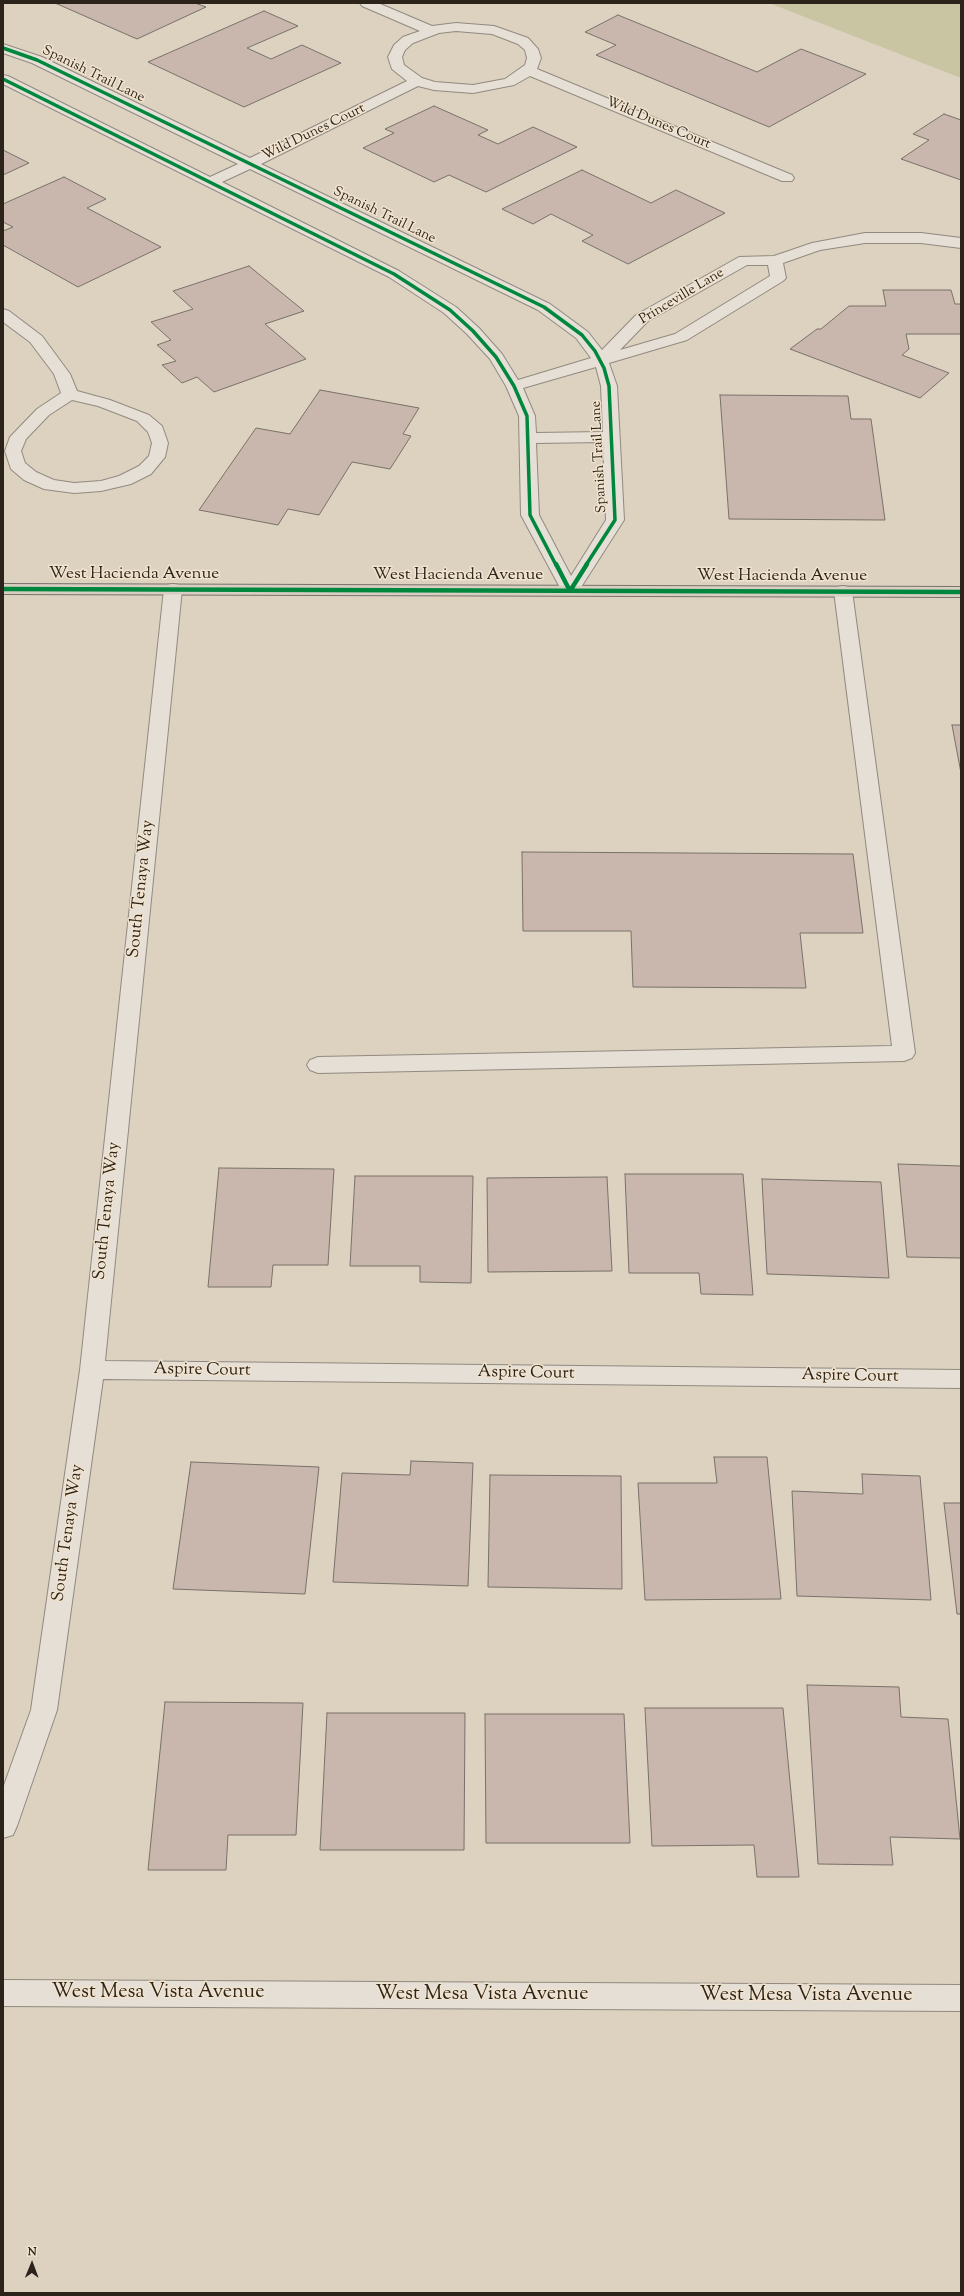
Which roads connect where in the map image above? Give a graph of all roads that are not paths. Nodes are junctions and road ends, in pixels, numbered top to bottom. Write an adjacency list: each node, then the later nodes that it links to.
1 (367, 3): 2 (street)
2 (431, 31): 4 (street); 6 (street)
3 (3, 48): 7 (street, Spanish Trail Lane)
4 (528, 70): 6 (street); 8 (street, Wild Dunes Court)
5 (3, 79): 9 (street)
6 (417, 82): 7 (street, Wild Dunes Court)
7 (250, 164): 9 (street, Wild Dunes Court); 13 (street, Spanish Trail Lane)
8 (787, 178)
9 (211, 182): 14 (street)
10 (961, 243): 11 (street, Princeville Lane)
11 (775, 261): 13 (street, Princeville Lane); 13 (street, Princeville Lane)
12 (3, 314): 15 (street)
13 (600, 360): 14 (street); 17 (street, Spanish Trail Lane)
14 (514, 386): 16 (street)
15 (70, 394): 15 (street)
16 (527, 438): 17 (street); 20 (street)
17 (611, 438): 20 (street, Spanish Trail Lane)
18 (3, 588): 19 (main road, West Hacienda Avenue)
19 (173, 589): 20 (main road, West Hacienda Avenue); 24 (street, South Tenaya Way)
20 (570, 591): 21 (main road, West Hacienda Avenue)
21 (843, 591): 22 (main road, West Hacienda Avenue); 23 (street)
22 (961, 592)
23 (318, 1065)
24 (92, 1370): 25 (street, Aspire Court); 26 (street, South Tenaya Way)
25 (961, 1378)
26 (3, 1826)
27 (3, 1993): 28 (street, West Mesa Vista Avenue)
28 (961, 1998)

